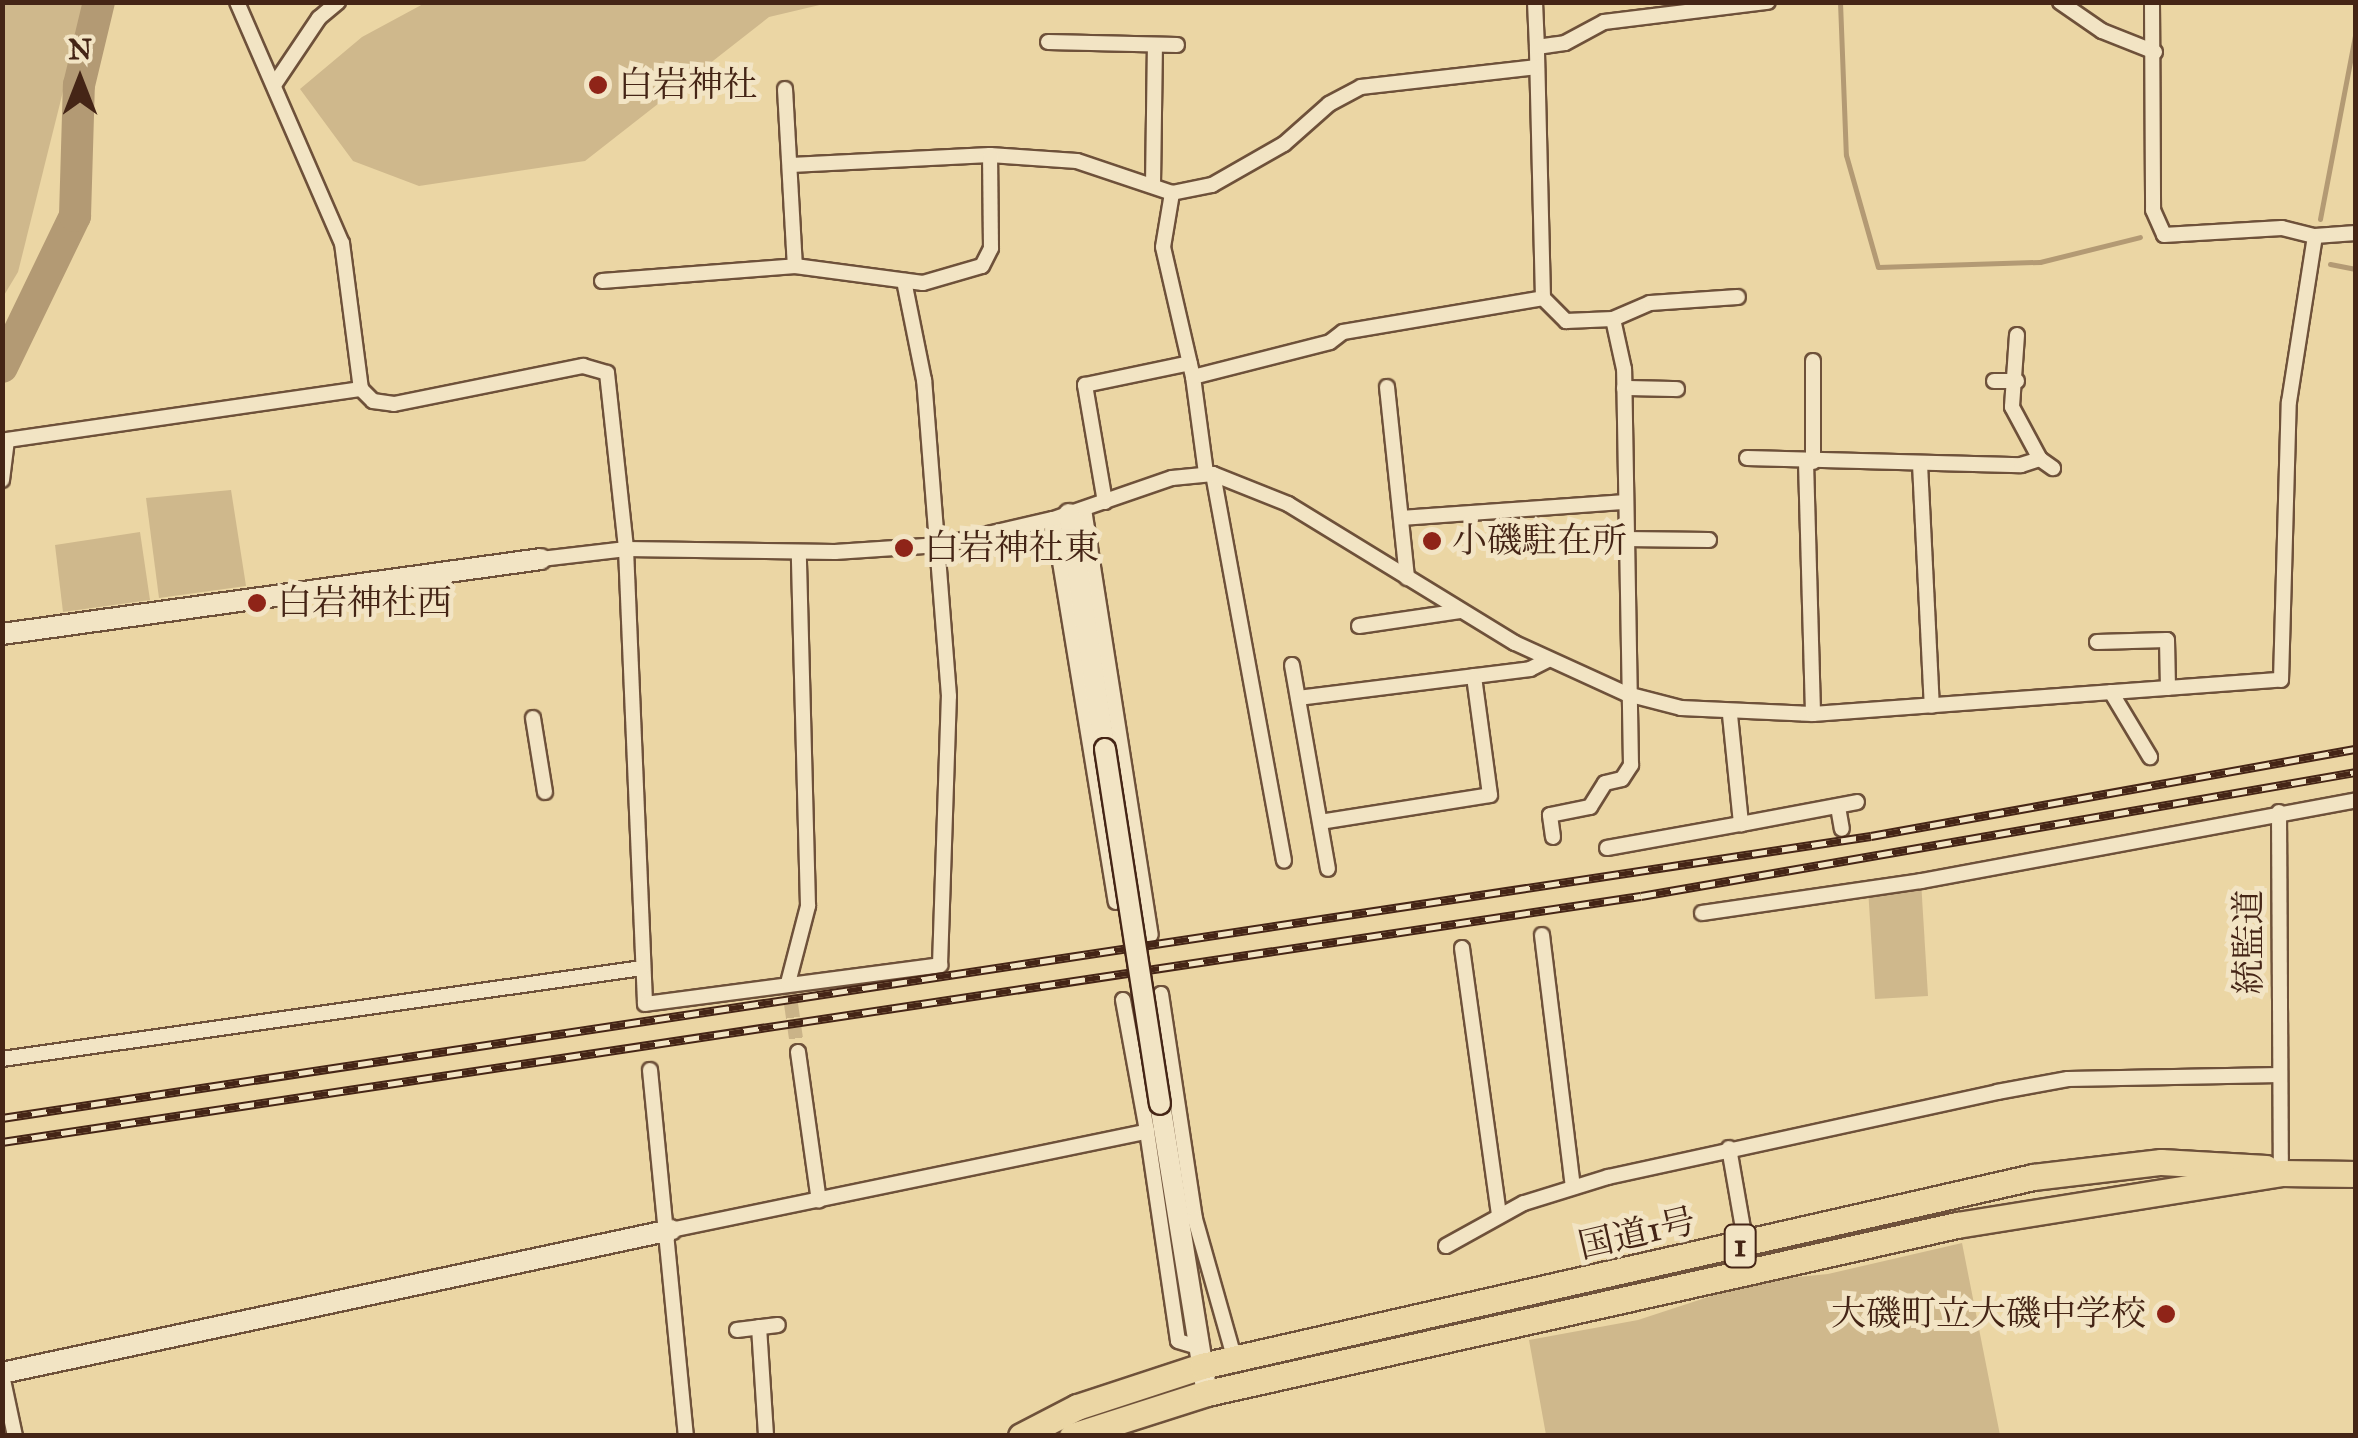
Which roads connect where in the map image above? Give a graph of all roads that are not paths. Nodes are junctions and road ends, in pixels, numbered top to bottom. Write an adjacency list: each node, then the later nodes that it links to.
1 (237, 2): 13 (street)
2 (338, 2): 13 (street)
3 (1536, 2): 10 (street)
4 (1768, 2): 10 (street)
5 (2060, 2): 11 (street)
6 (2152, 2): 11 (street)
7 (1048, 42): 8 (street)
8 (1155, 44): 9 (street); 17 (street)
9 (1177, 44)
10 (1537, 47): 12 (street)
11 (2155, 52): 20 (street)
12 (1536, 67): 18 (street); 25 (street)
13 (274, 85): 34 (street)
14 (786, 89): 16 (street)
15 (990, 156): 16 (street); 17 (street); 23 (street)
16 (791, 165): 21 (street)
17 (1153, 185): 18 (street)
18 (1172, 193): 29 (street)
19 (2356, 233): 20 (street)
20 (2314, 236): 59 (street)
21 (795, 266): 22 (street); 23 (street)
22 (602, 281)
23 (904, 281): 47 (street)
24 (1738, 297): 26 (street)
25 (1542, 298): 26 (street); 29 (street)
26 (1613, 320): 33 (street)
27 (2016, 336): 31 (street)
28 (1818, 369): 37 (street)
29 (1191, 370): 39 (street); 41 (street)
30 (1994, 381): 31 (street)
31 (2017, 381): 38 (street)
32 (1387, 387): 44 (street)
33 (1624, 388): 35 (street); 42 (street)
34 (361, 389): 40 (street); 48 (street)
35 (1677, 389)
36 (1747, 458): 37 (street)
37 (1810, 462): 38 (street); 64 (street)
38 (1920, 464): 63 (street)
39 (1209, 473): 41 (street); 51 (street); 78 (street)
40 (2, 480)
41 (1105, 502): 43 (street)
42 (1622, 502): 44 (street); 45 (street)
43 (1069, 514): 47 (street); 80 (street); 81 (street); 110 (street, bridge)
44 (1401, 518): 51 (street)
45 (1624, 539): 46 (street); 61 (street)
46 (1709, 540)
47 (940, 544): 49 (street); 87 (street)
48 (626, 550): 49 (street); 50 (street); 87 (street)
49 (800, 552): 88 (street)
50 (542, 559): 54 (street)
51 (1408, 578): 52 (street)
52 (1460, 611): 53 (street); 56 (street)
53 (1359, 626)
54 (2, 634)
55 (2097, 642): 59 (street)
56 (1548, 660): 58 (street); 61 (street)
57 (1292, 664): 62 (street)
58 (1474, 676): 62 (street); 73 (street)
59 (2168, 688): 60 (street)
60 (2111, 692): 63 (street); 67 (street)
61 (1628, 694): 65 (street); 76 (street)
62 (1298, 698): 73 (street)
63 (1932, 706): 64 (street)
64 (1813, 714): 65 (street)
65 (1730, 715): 74 (street)
66 (533, 718): 68 (street)
67 (2150, 757)
68 (544, 792)
69 (2356, 800): 72 (street)
70 (1858, 802): 71 (street)
71 (1838, 807): 74 (street); 75 (street)
72 (2279, 812): 83 (street); 94 (street, 統監道)
73 (1320, 822): 79 (street)
74 (1741, 824): 77 (street)
75 (1842, 829)
76 (1553, 836)
77 (1607, 848)
78 (1284, 861)
79 (1328, 869)
80 (1110, 870): 81 (street); 82 (street)
81 (1141, 875): 84 (street)
82 (1116, 902)
83 (1702, 913)
84 (1151, 935)
85 (1542, 935): 101 (street)
86 (1462, 948): 103 (street)
87 (642, 968): 92 (street)
88 (788, 983)
89 (1161, 994): 111 (street)
90 (1124, 1000): 95 (street)
91 (798, 1052): 99 (street)
92 (2, 1059)
93 (650, 1070): 104 (street)
94 (2280, 1075): 96 (street); 98 (street, 統監道)
95 (1147, 1131): 102 (street); 110 (street)
96 (1729, 1148): 101 (street); 105 (street)
97 (803, 1157): 99 (street)
98 (2280, 1161): 100 (highway, 国道1号 / 1); 105 (highway, 国道1号 / 1); 113 (highway, 国道1号 / 1)
99 (814, 1172): 102 (street)
100 (2356, 1174)
101 (1573, 1187): 103 (street)
102 (819, 1201): 104 (street)
103 (1499, 1214): 106 (street)
104 (670, 1230): 112 (street); 115 (street)
105 (1746, 1245): 111 (highway, 国道1号 / 1)
106 (1446, 1246)
107 (778, 1324): 108 (street)
108 (759, 1327): 109 (street); 116 (street)
109 (736, 1330)
110 (1200, 1356): 111 (highway, 国道1号 / 1); 113 (street); 117 (highway, 国道1号 / 1)
111 (1235, 1360)
112 (2, 1374): 114 (street)
113 (1207, 1393): 118 (highway, 国道1号 / 1)
114 (15, 1436)
115 (686, 1436)
116 (766, 1436)
117 (1022, 1436)
118 (1072, 1436)

